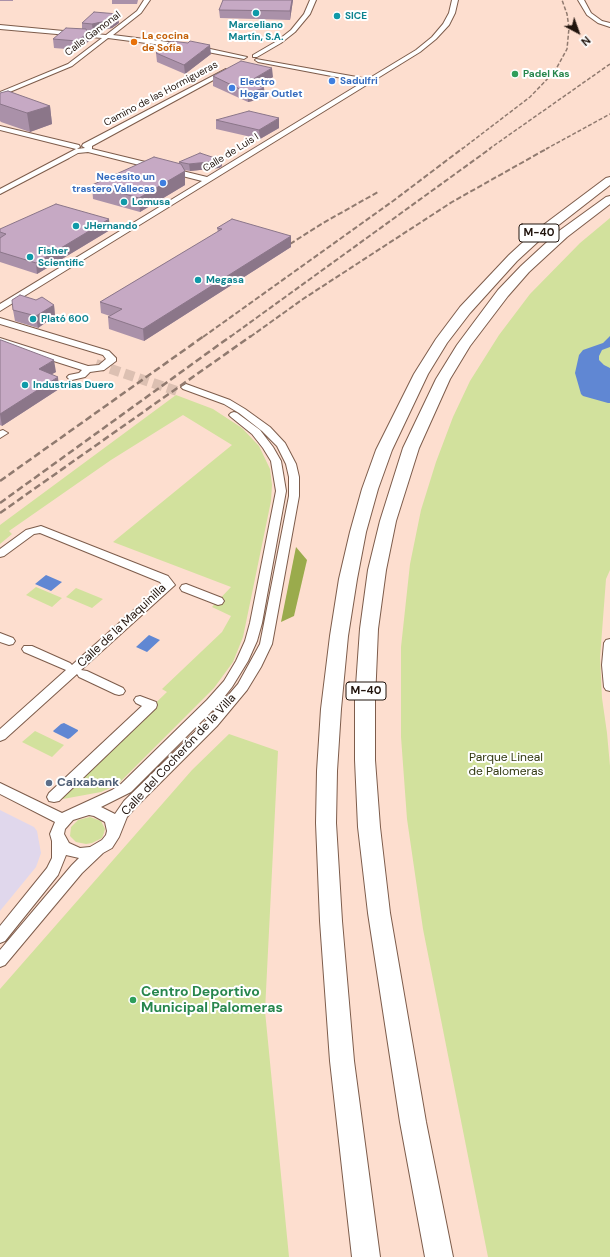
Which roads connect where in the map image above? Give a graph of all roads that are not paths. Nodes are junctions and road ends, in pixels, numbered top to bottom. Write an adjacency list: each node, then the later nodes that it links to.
1 (147, 0): 7 (street, Calle Gamonal)
2 (313, 0): 8 (street)
3 (455, 0): 10 (street, Calle de Luis I)
4 (581, 0): 5 (street)
5 (610, 25)
6 (0, 27): 7 (street)
7 (106, 36): 9 (street); 11 (street, Calle Gamonal)
8 (256, 58): 9 (street); 10 (street)
9 (245, 59): 13 (street, Camino de las Hormigueras)
10 (368, 81): 16 (street, Calle de Luis I)
11 (0, 94)
12 (0, 128): 14 (street)
13 (87, 148): 14 (street); 16 (street)
14 (77, 149): 18 (street)
15 (610, 171): 20 (highway)
16 (209, 180): 21 (street, Calle de Luis I)
17 (610, 180): 20 (highway, M-40)
18 (0, 192)
19 (610, 199): 49 (highway, M-40)
20 (567, 212): 48 (highway, M-40)
21 (0, 309)
22 (0, 321): 26 (street)
23 (0, 328): 24 (street)
24 (0, 334)
25 (0, 341): 26 (street)
26 (87, 369): 27 (street)
27 (72, 377)
28 (0, 554): 38 (street, Calle de la Maquinilla)
29 (186, 588): 30 (street)
30 (218, 601)
31 (610, 642): 35 (street)
32 (28, 649): 33 (street, Calle de la Maquinilla)
33 (66, 666)
34 (83, 674): 36 (street)
35 (610, 686)
36 (119, 691)
37 (140, 700): 40 (street)
38 (0, 736)
39 (0, 788): 42 (street)
40 (54, 798)
41 (81, 811): 42 (street); 43 (street); 43 (street, Calle del Cocherón de la Villa)
42 (63, 820): 44 (street)
43 (114, 830): 45 (street)
44 (59, 841): 45 (street); 46 (street)
45 (99, 849): 47 (street)
46 (0, 937)
47 (0, 961)
48 (366, 1257)
49 (439, 1257)

